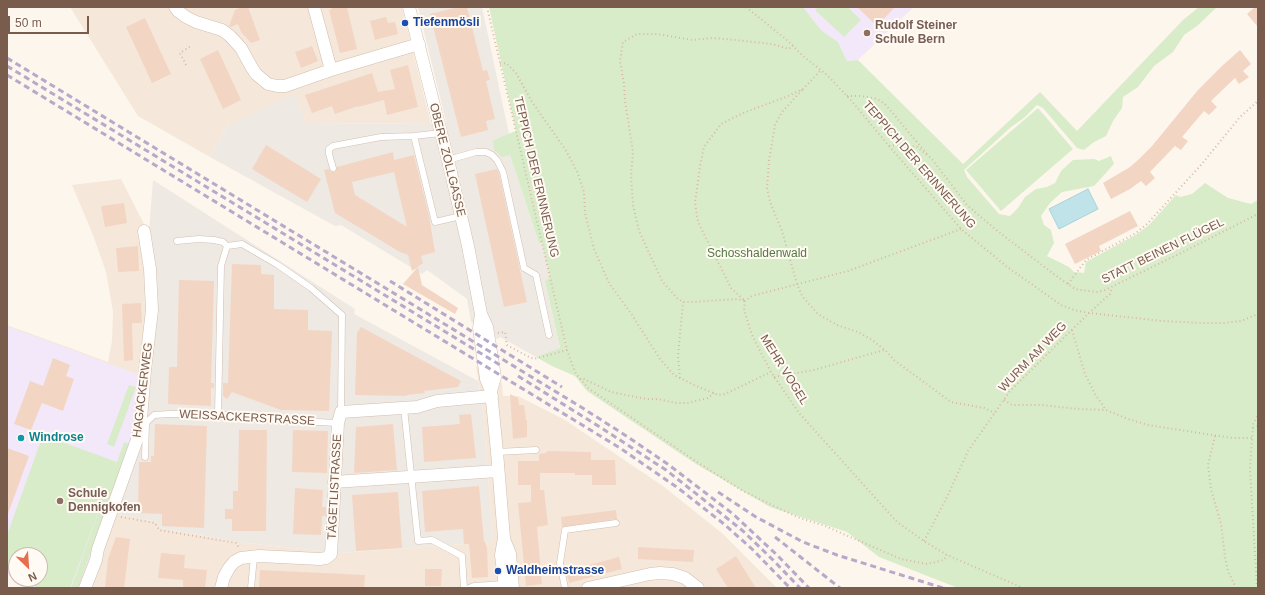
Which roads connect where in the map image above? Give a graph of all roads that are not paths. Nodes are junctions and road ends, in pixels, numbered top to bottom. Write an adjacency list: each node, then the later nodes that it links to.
1 (175, 7): 5 (street)
2 (314, 7): 5 (street)
3 (409, 7): 4 (street, OBERE ZOLLGASSE)
4 (419, 44): 5 (street); 6 (street, OBERE ZOLLGASSE)
5 (331, 70)
6 (441, 133): 7 (lane); 8 (street, OBERE ZOLLGASSE)
7 (414, 136): 9 (lane); 10 (lane)
8 (448, 160): 10 (street, OBERE ZOLLGASSE); 14 (lane)
9 (333, 168)
10 (461, 216): 15 (street, OBERE ZOLLGASSE)
11 (144, 231): 28 (street, HAGACKERWEG)
12 (177, 241): 13 (lane)
13 (227, 246): 17 (lane); 18 (lane)
14 (549, 335)
15 (492, 394): 16 (street, WEISSACKERSTRASSE); 20 (street, OBERE ZOLLGASSE)
16 (404, 408): 18 (street, WEISSACKERSTRASSE); 23 (lane)
17 (218, 414): 18 (lane, WEISSACKERSTRASSE); 21 (lane, WEISSACKERSTRASSE)
18 (340, 418): 24 (street, TÄGETLISTRASSE)
19 (536, 450): 20 (lane)
20 (497, 452): 22 (street, OBERE ZOLLGASSE)
21 (145, 457)
22 (498, 470): 23 (street); 27 (street, OBERE ZOLLGASSE)
23 (411, 477): 24 (street); 31 (lane)
24 (334, 482): 26 (street, TÄGETLISTRASSE)
25 (616, 524): 33 (lane)
26 (254, 557): 29 (street, TÄGETLISTRASSE); 30 (lane)
27 (508, 587): 32 (lane)
28 (85, 588)
29 (221, 588)
30 (251, 588)
31 (464, 588)
32 (469, 588)
33 (565, 588)
34 (588, 588): 35 (street)
35 (698, 588)

